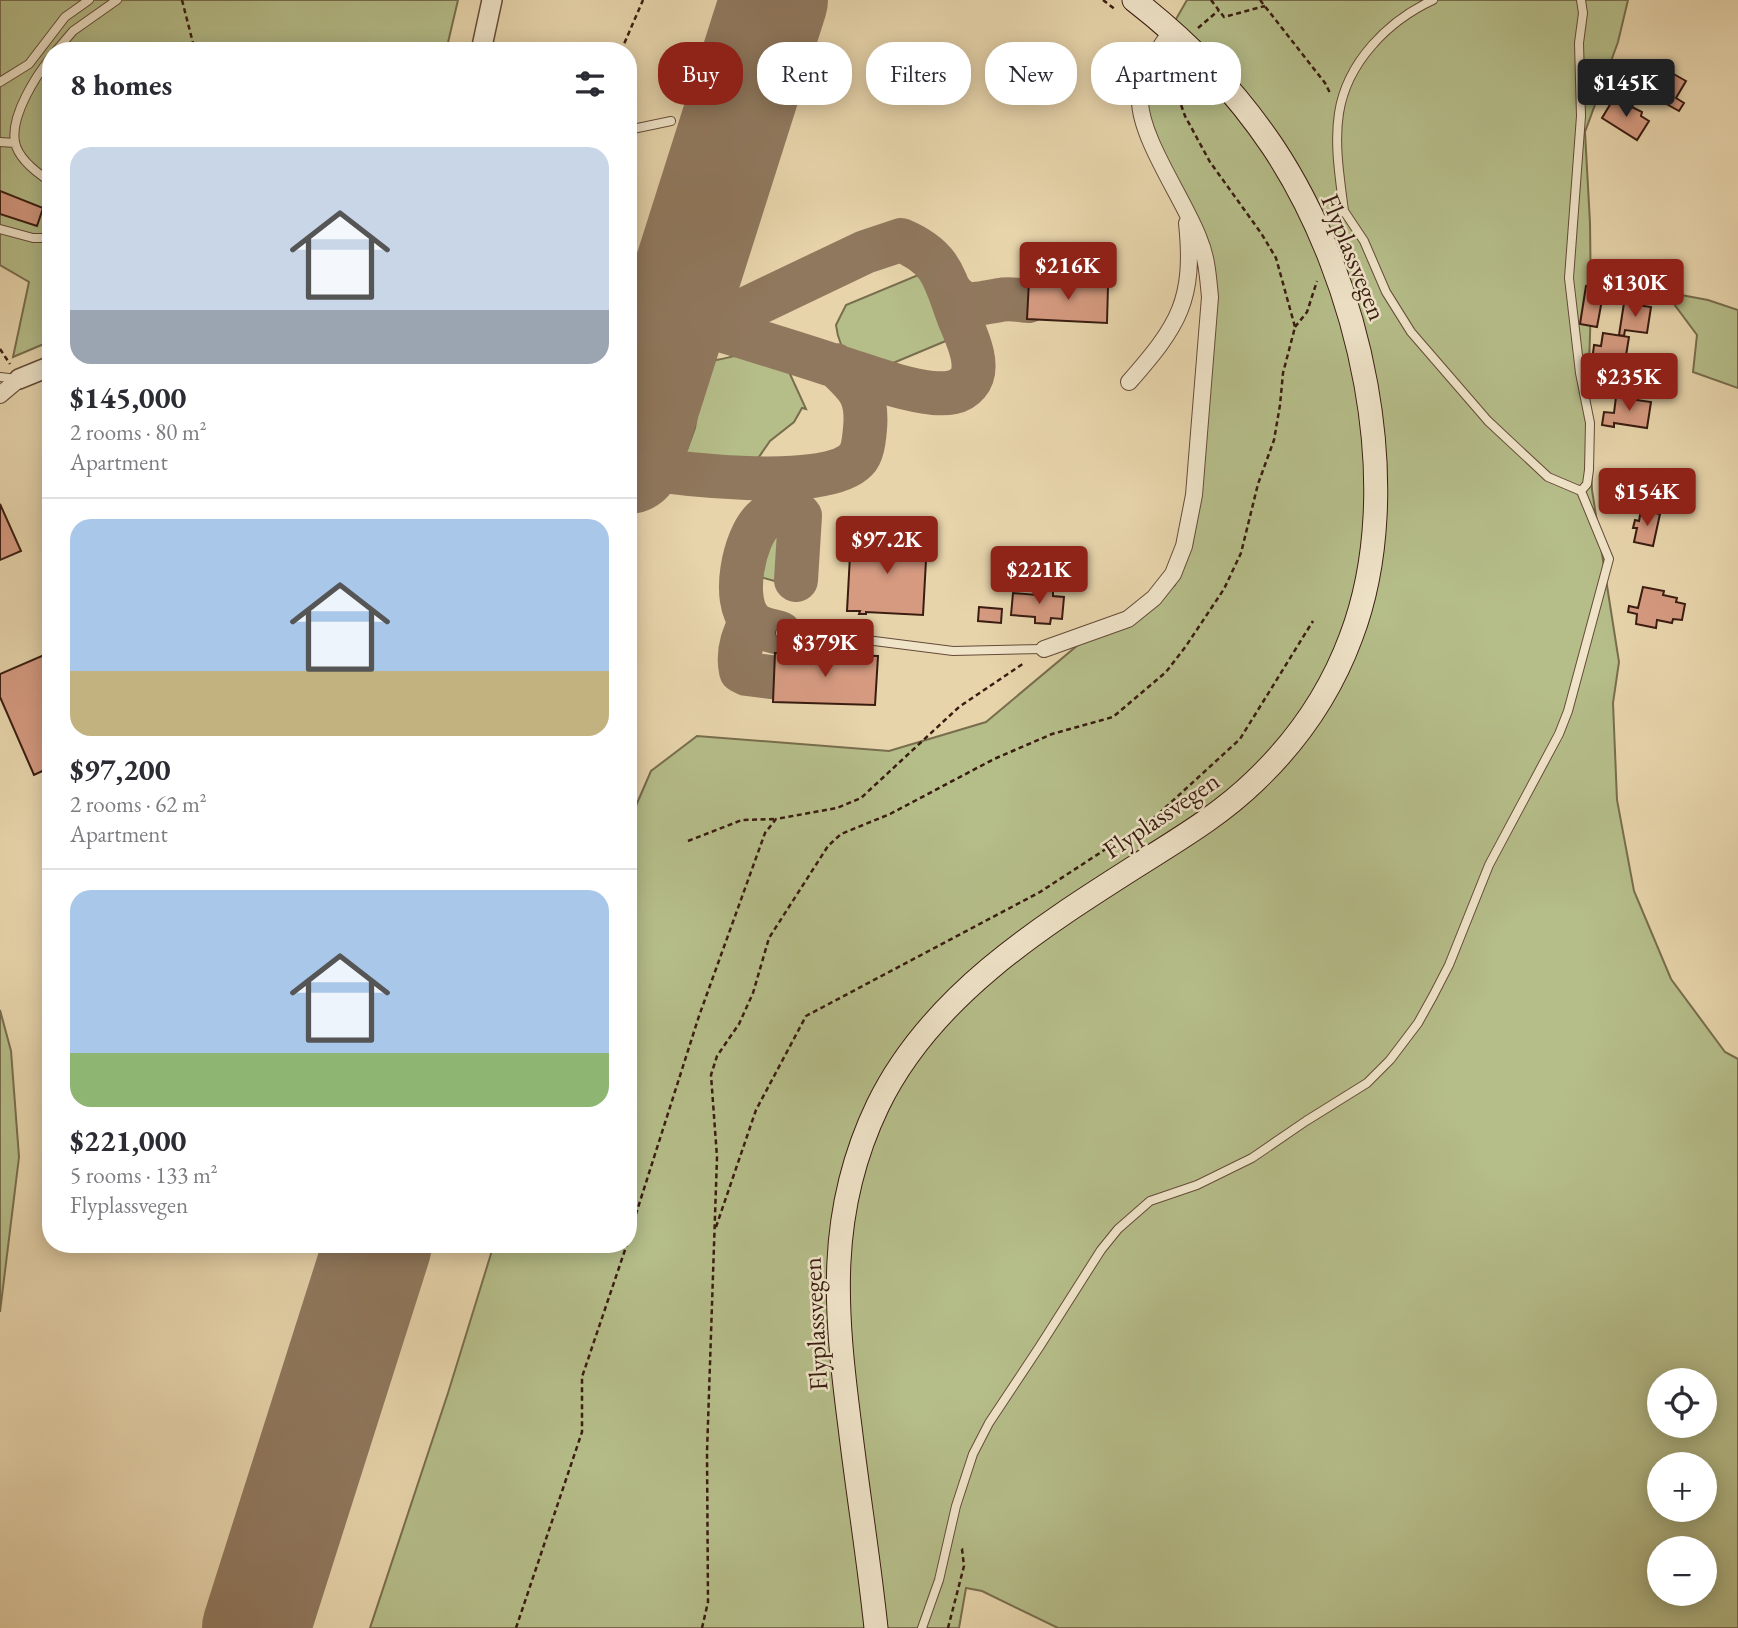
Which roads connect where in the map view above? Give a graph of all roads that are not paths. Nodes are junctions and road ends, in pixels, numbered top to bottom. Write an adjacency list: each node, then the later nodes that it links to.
1 (89, 0): 8 (lane)
2 (117, 0): 9 (lane)
3 (492, 0): 10 (street)
4 (1134, 0): 7 (main road, Flyplassvegen)
5 (1433, 0): 20 (lane)
6 (1581, 0): 28 (lane)
7 (1171, 40): 19 (street); 21 (main road, Flyplassvegen)
8 (46, 42)
9 (64, 42)
10 (483, 42)
11 (42, 47): 13 (lane)
12 (42, 69): 17 (lane)
13 (0, 82)
14 (671, 121): 15 (lane)
15 (637, 128)
16 (0, 142): 17 (lane)
17 (15, 143): 18 (lane)
18 (42, 176)
19 (1185, 210): 26 (street); 32 (street)
20 (1344, 211): 21 (lane); 28 (lane)
21 (1316, 224): 33 (main road, Flyplassvegen)
22 (0, 229): 23 (lane)
23 (42, 238)
24 (42, 369): 25 (street)
25 (10, 378): 27 (street)
26 (1129, 382)
27 (0, 395)
28 (1581, 491): 34 (lane)
29 (831, 628): 31 (lane)
30 (780, 633): 31 (lane)
31 (825, 636): 32 (lane)
32 (1044, 649)
33 (876, 1628)
34 (922, 1628)

